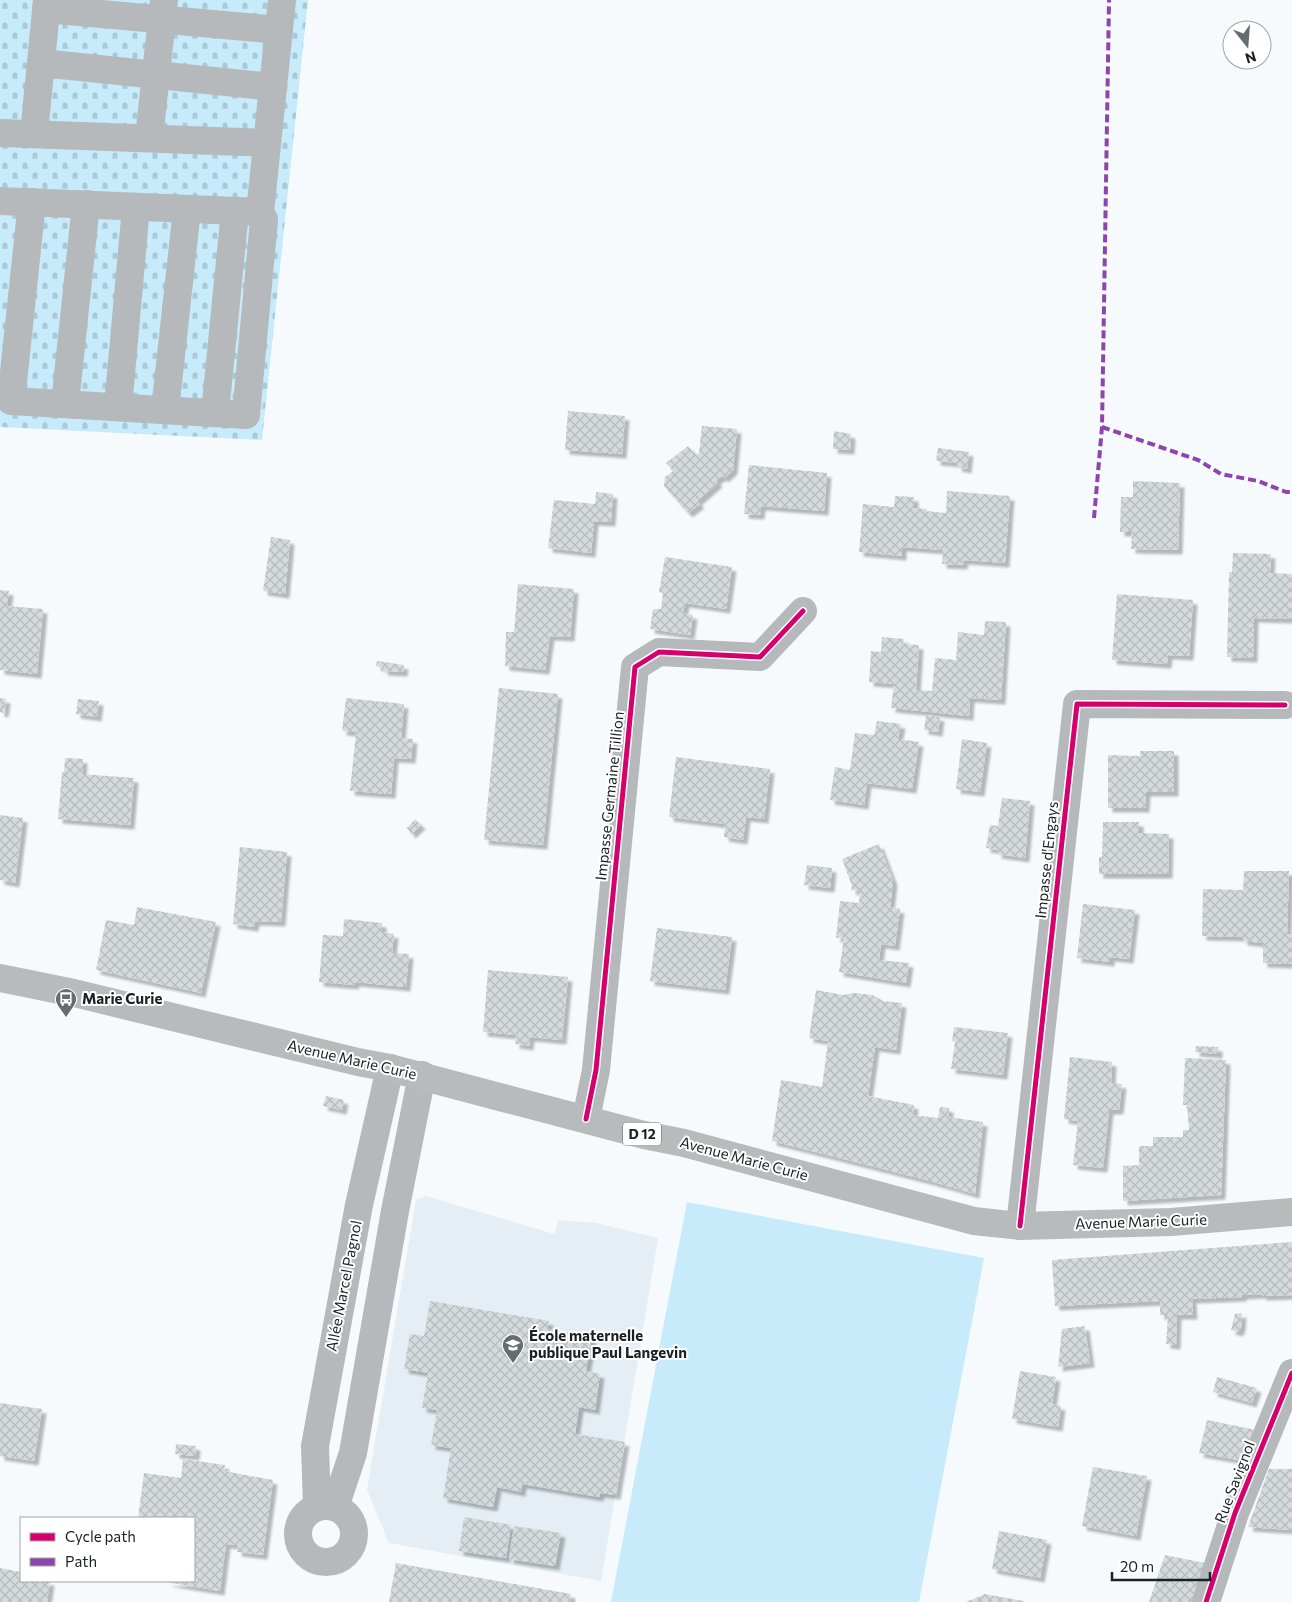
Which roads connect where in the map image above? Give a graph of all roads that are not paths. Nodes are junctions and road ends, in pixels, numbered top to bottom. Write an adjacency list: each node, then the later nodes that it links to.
1 (282, 0): 4 (street)
2 (47, 4): 3 (street); 5 (street)
3 (163, 10): 4 (street); 6 (street)
4 (279, 30): 7 (street)
5 (41, 63): 6 (street); 9 (street)
6 (156, 75): 7 (street); 10 (street)
7 (273, 87): 11 (street)
8 (0, 133): 9 (street)
9 (34, 134): 10 (street)
10 (149, 138): 11 (street)
11 (267, 143): 17 (street)
12 (0, 201): 13 (street)
13 (32, 202): 14 (street); 18 (street)
14 (86, 204): 15 (street); 18 (street)
15 (136, 207): 16 (street); 19 (street)
16 (187, 209): 17 (street); 20 (street)
17 (248, 211): 20 (street)
18 (66, 404): 19 (street)
19 (118, 407): 20 (street)
20 (165, 410)
21 (803, 611): 26 (street, Impasse Germaine Tillion)
22 (1285, 704): 28 (street, Impasse d'Engays)
23 (0, 978): 24 (main road, Avenue Marie Curie / D 12)
24 (390, 1068): 25 (main road, Avenue Marie Curie / D 12); 25 (street, Allée Marcel Pagnol)
25 (422, 1076): 26 (main road, Avenue Marie Curie / D 12)
26 (586, 1119): 28 (main road, Avenue Marie Curie / D 12)
27 (1292, 1212): 28 (main road, Avenue Marie Curie / D 12)
28 (1020, 1226)
29 (1292, 1372): 30 (street, Rue Savignol)
30 (1206, 1602)

